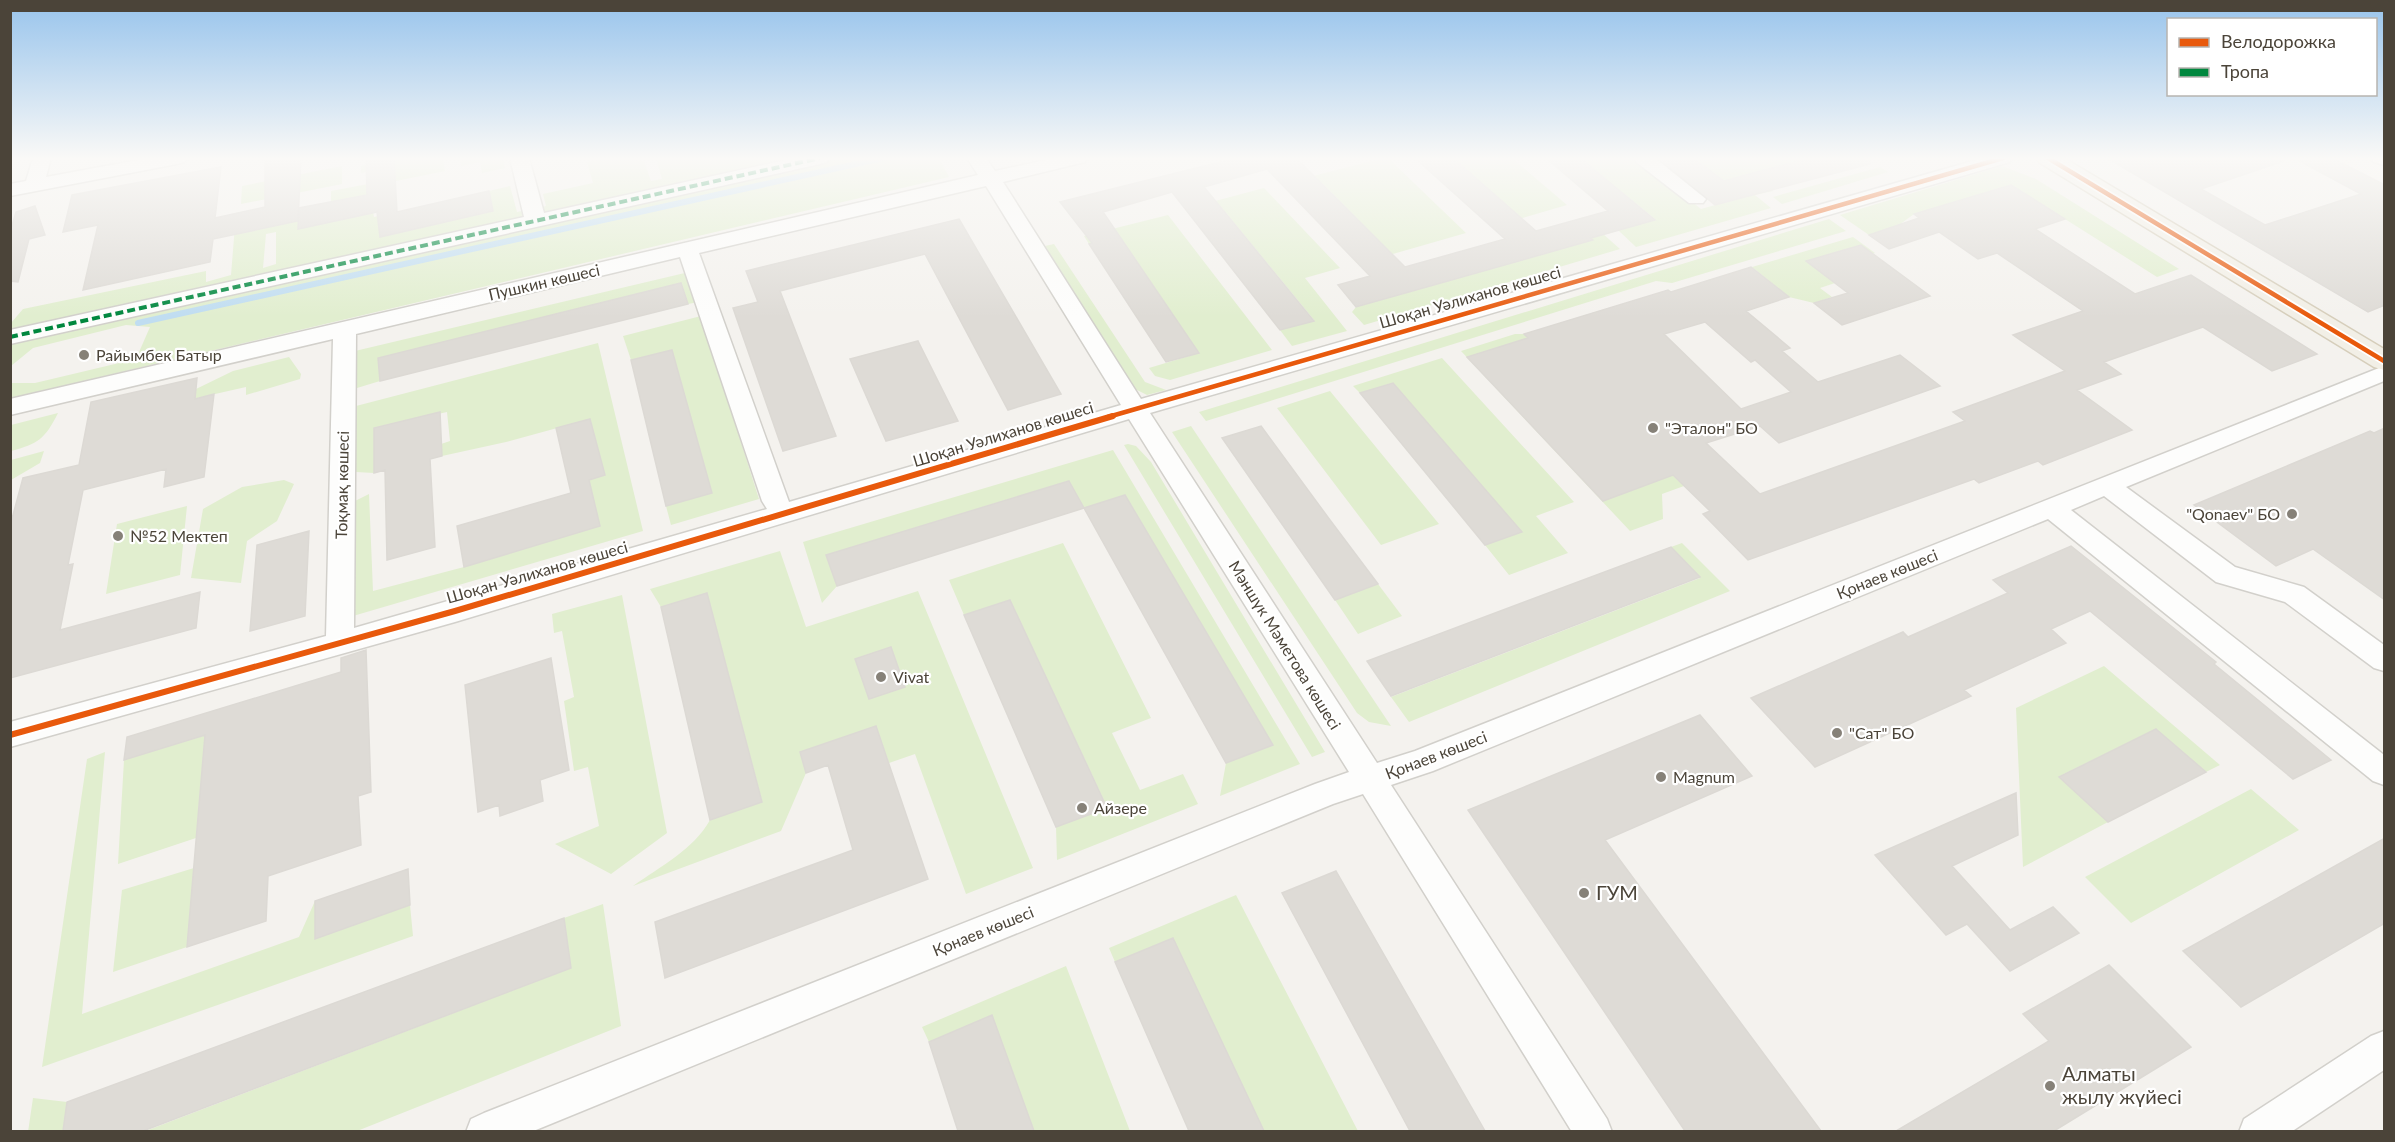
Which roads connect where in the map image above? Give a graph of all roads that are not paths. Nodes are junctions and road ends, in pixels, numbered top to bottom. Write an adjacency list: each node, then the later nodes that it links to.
1 (533, 211): 7 (street)
2 (584, 211): 7 (street)
3 (848, 211): 8 (street, Пушкин көшесі)
4 (1012, 211): 14 (street, Мәншүк Мәметова көшесі)
5 (1819, 211): 14 (street, Шоқан Уәлиханов көшесі)
6 (2137, 211): 11 (main road)
7 (536, 222): 10 (street)
8 (687, 249): 9 (street, Пушкин көшесі); 17 (street)
9 (345, 328): 13 (street, Пушкин көшесі); 18 (street, Тоқмақ көшесі)
10 (10, 337)
11 (2385, 361)
12 (2385, 373): 15 (street, Қонаев көшесі)
13 (10, 407)
14 (1135, 409): 17 (street, Шоқан Уәлиханов көшесі); 22 (street, Мәншүк Мәметова көшесі)
15 (2106, 485): 16 (street, Қонаев көшесі); 19 (street)
16 (2051, 508): 21 (street); 22 (street, Қонаев көшесі)
17 (783, 514): 18 (street, Шоқан Уәлиханов көшесі)
18 (340, 643): 20 (street, Шоқан Уәлиханов көшесі)
19 (2385, 660)
20 (10, 735)
21 (2385, 772)
22 (1372, 779): 24 (street, Қонаев көшесі); 25 (street, Мәншүк Мәметова көшесі)
23 (2385, 1049): 26 (street)
24 (484, 1131)
25 (1594, 1131)
26 (2257, 1131)

